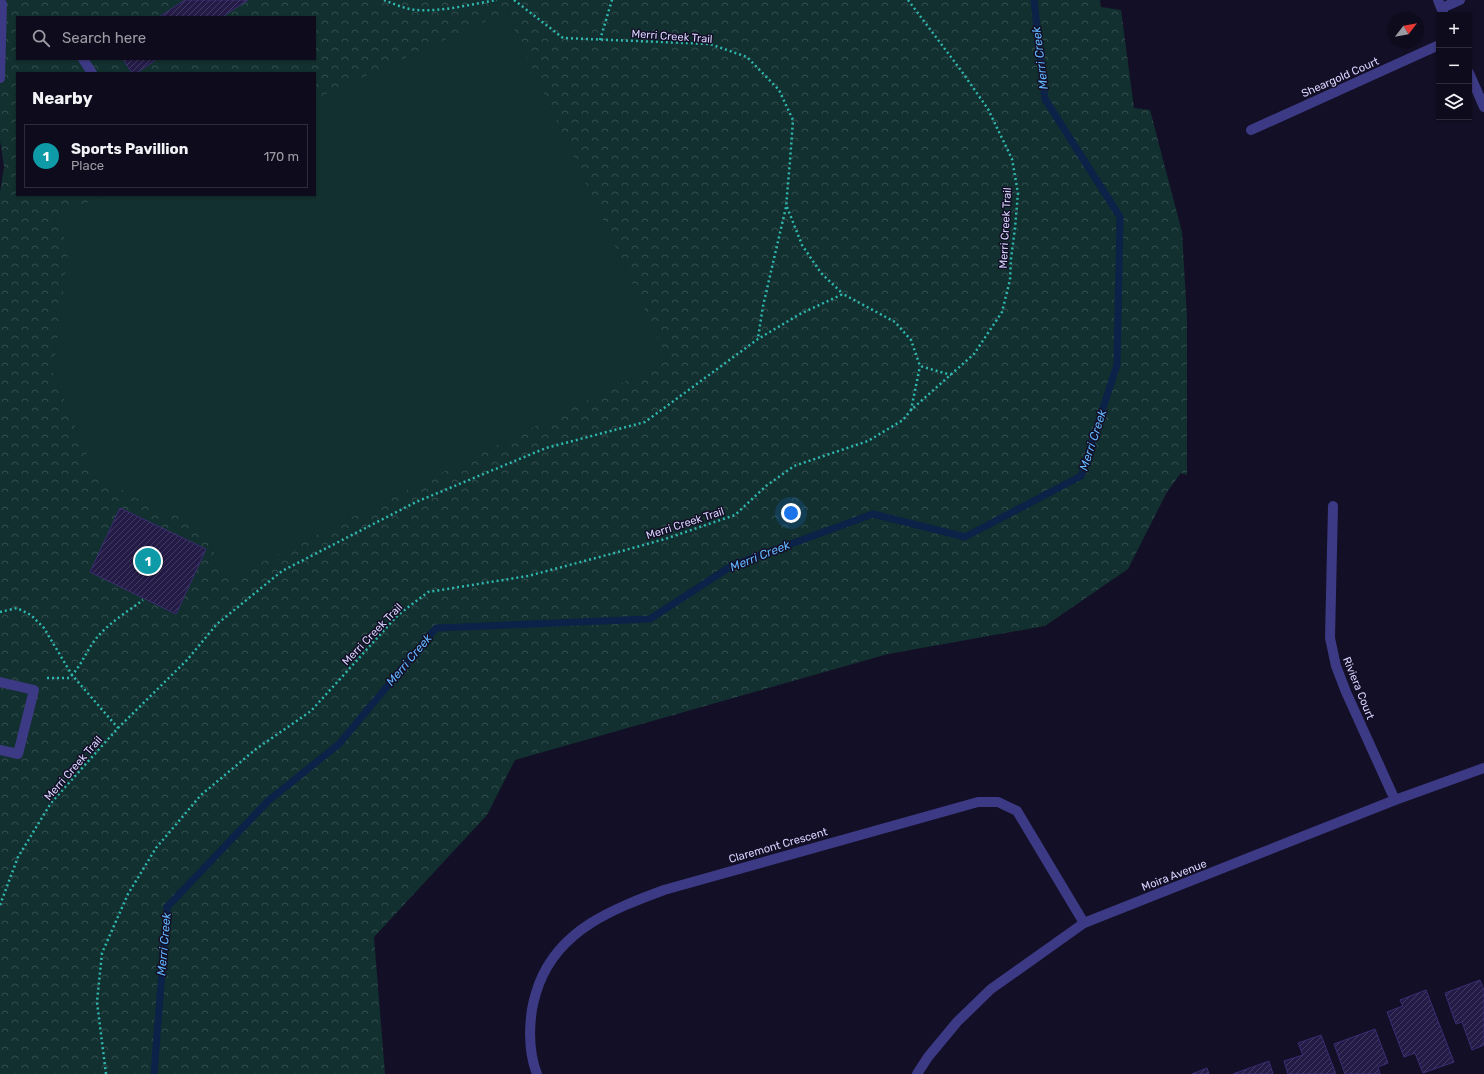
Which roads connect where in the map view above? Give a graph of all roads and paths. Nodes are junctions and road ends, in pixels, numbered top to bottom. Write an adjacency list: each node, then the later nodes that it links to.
1 (384, 0): 2 (path)
2 (497, 0)
3 (514, 0): 9 (path, Merri Creek Trail)
4 (612, 0): 9 (path)
5 (908, 0): 21 (path, Merri Creek Trail)
6 (1460, 0): 8 (street)
7 (2, 4): 13 (street)
8 (1441, 8)
9 (600, 40): 17 (path, Merri Creek Trail)
10 (1436, 46): 16 (street, Sheargold Court)
11 (84, 60): 12 (street)
12 (91, 72)
13 (0, 78)
14 (1472, 80): 15 (street)
15 (1484, 107)
16 (1251, 130)
17 (786, 207): 18 (path, Merri Creek Trail); 19 (path, Merri Creek Trail)
18 (843, 294): 19 (path, Merri Creek Trail); 20 (path, Merri Creek Trail)
19 (758, 339): 29 (path, Merri Creek Trail)
20 (920, 366): 21 (path); 22 (path)
21 (951, 375): 22 (path, Merri Creek Trail)
22 (911, 410): 35 (path, Merri Creek Trail)
23 (1333, 506): 32 (street, Riviera Court)
24 (143, 600): 26 (path)
25 (0, 612): 26 (path)
26 (72, 675): 27 (path); 29 (path)
27 (46, 678)
28 (0, 682): 30 (street)
29 (118, 728): 33 (path, Merri Creek Trail)
30 (0, 750)
31 (1484, 768): 32 (street, Moira Avenue)
32 (1395, 800): 34 (street, Moira Avenue)
33 (0, 906)
34 (1084, 923): 36 (street, Claremont Crescent); 37 (street, Moira Avenue)
35 (106, 1074)
36 (537, 1074)
37 (917, 1074)

